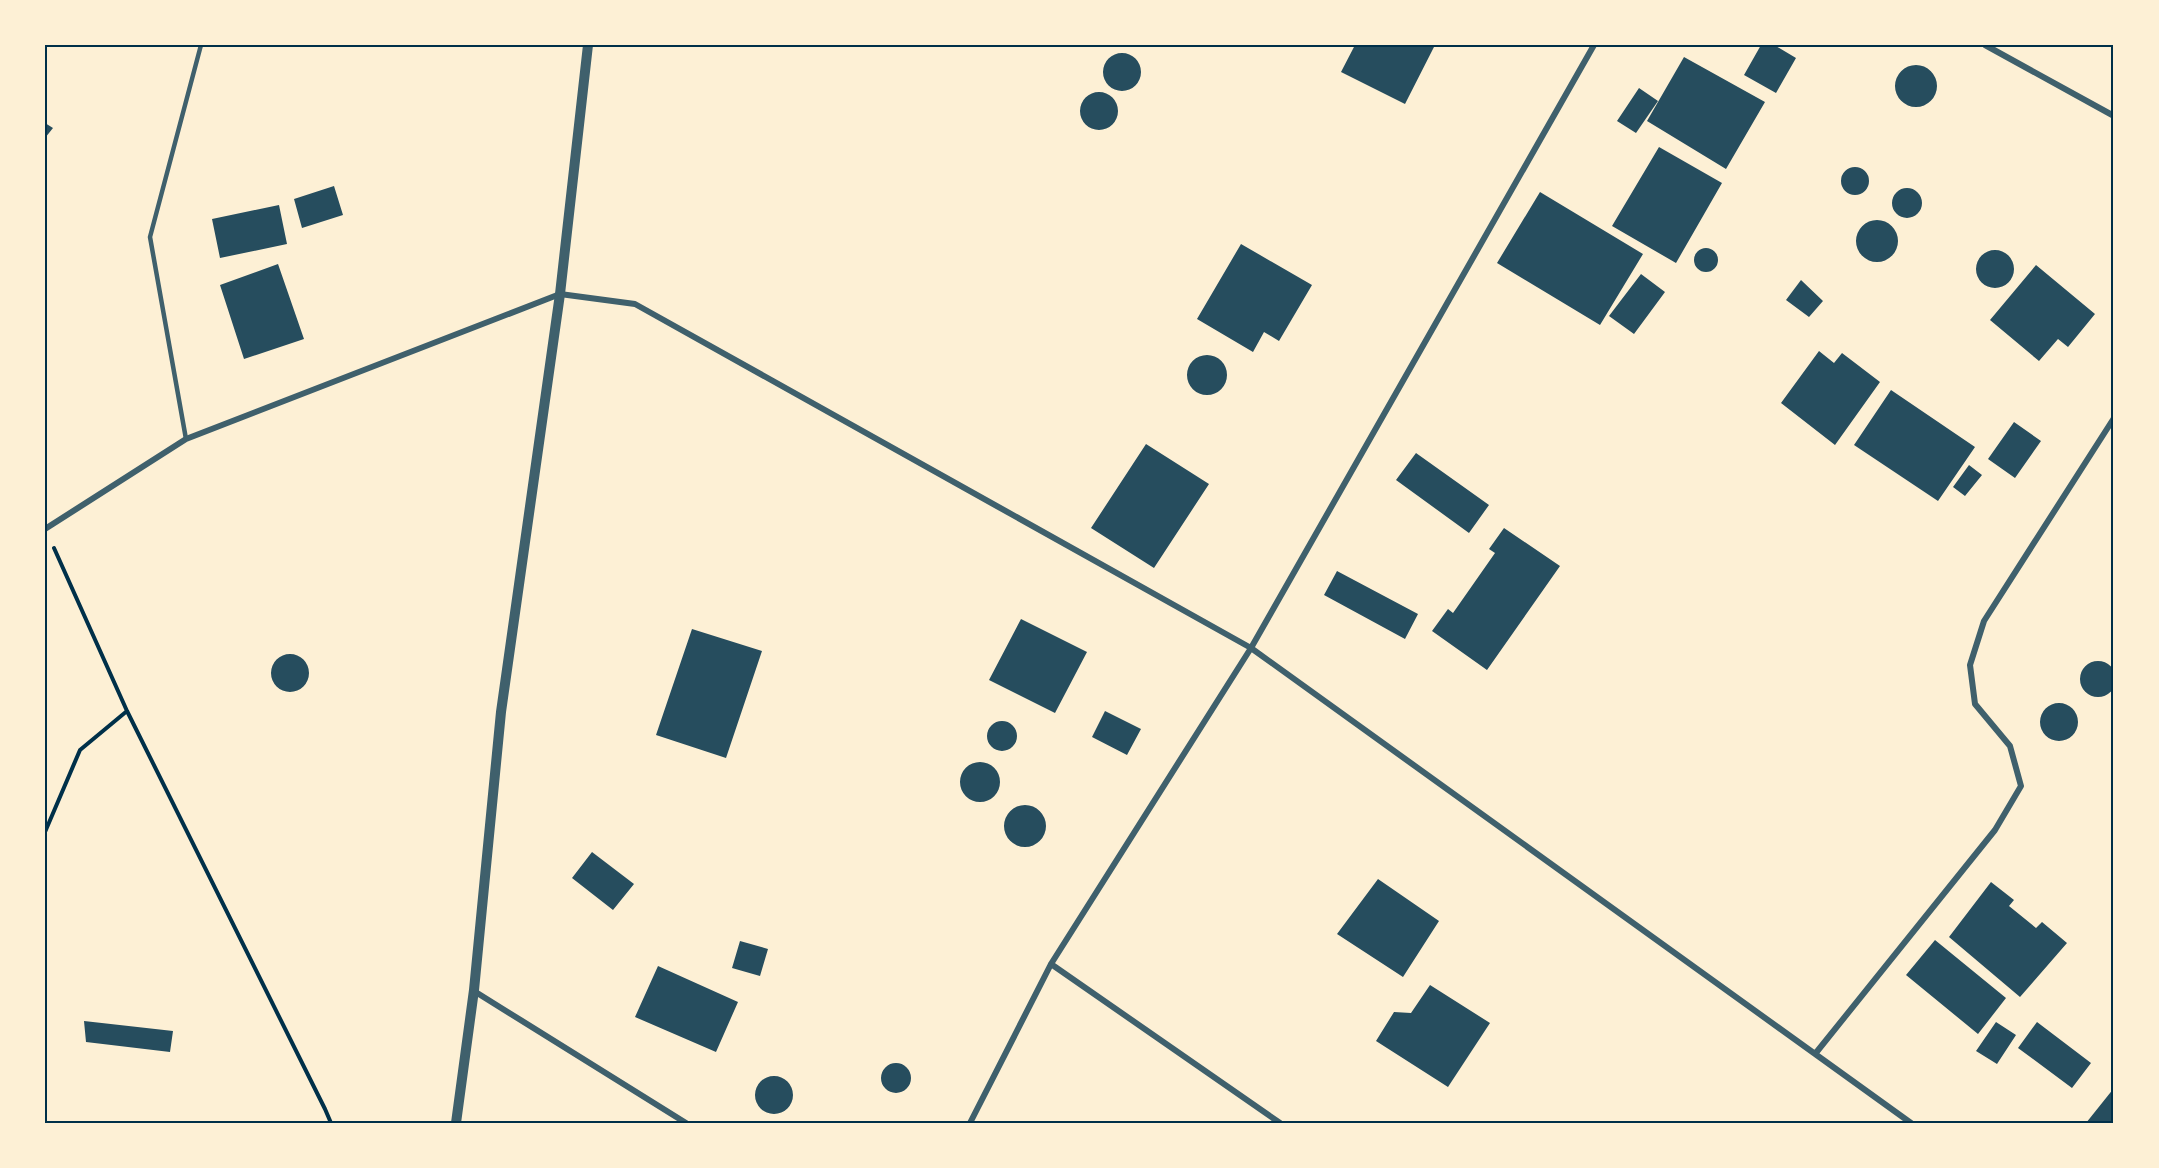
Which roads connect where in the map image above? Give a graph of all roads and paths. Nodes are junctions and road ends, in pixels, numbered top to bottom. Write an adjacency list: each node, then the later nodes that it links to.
1 (201, 45): 8 (lane)
2 (588, 45): 6 (street)
3 (1594, 45): 10 (street)
4 (1985, 45): 5 (street)
5 (2114, 116)
6 (560, 294): 8 (street); 10 (street); 14 (street)
7 (2114, 418): 15 (street)
8 (186, 439): 9 (street)
9 (45, 528): 11 (path)
10 (1251, 648): 13 (street); 15 (street)
11 (127, 711): 12 (path); 16 (path)
12 (45, 832)
13 (1051, 963): 19 (street); 20 (street)
14 (474, 990): 17 (street); 18 (street)
15 (1815, 1054): 21 (street)
16 (331, 1123)
17 (456, 1123)
18 (686, 1123)
19 (970, 1123)
20 (1280, 1123)
21 (1911, 1123)

